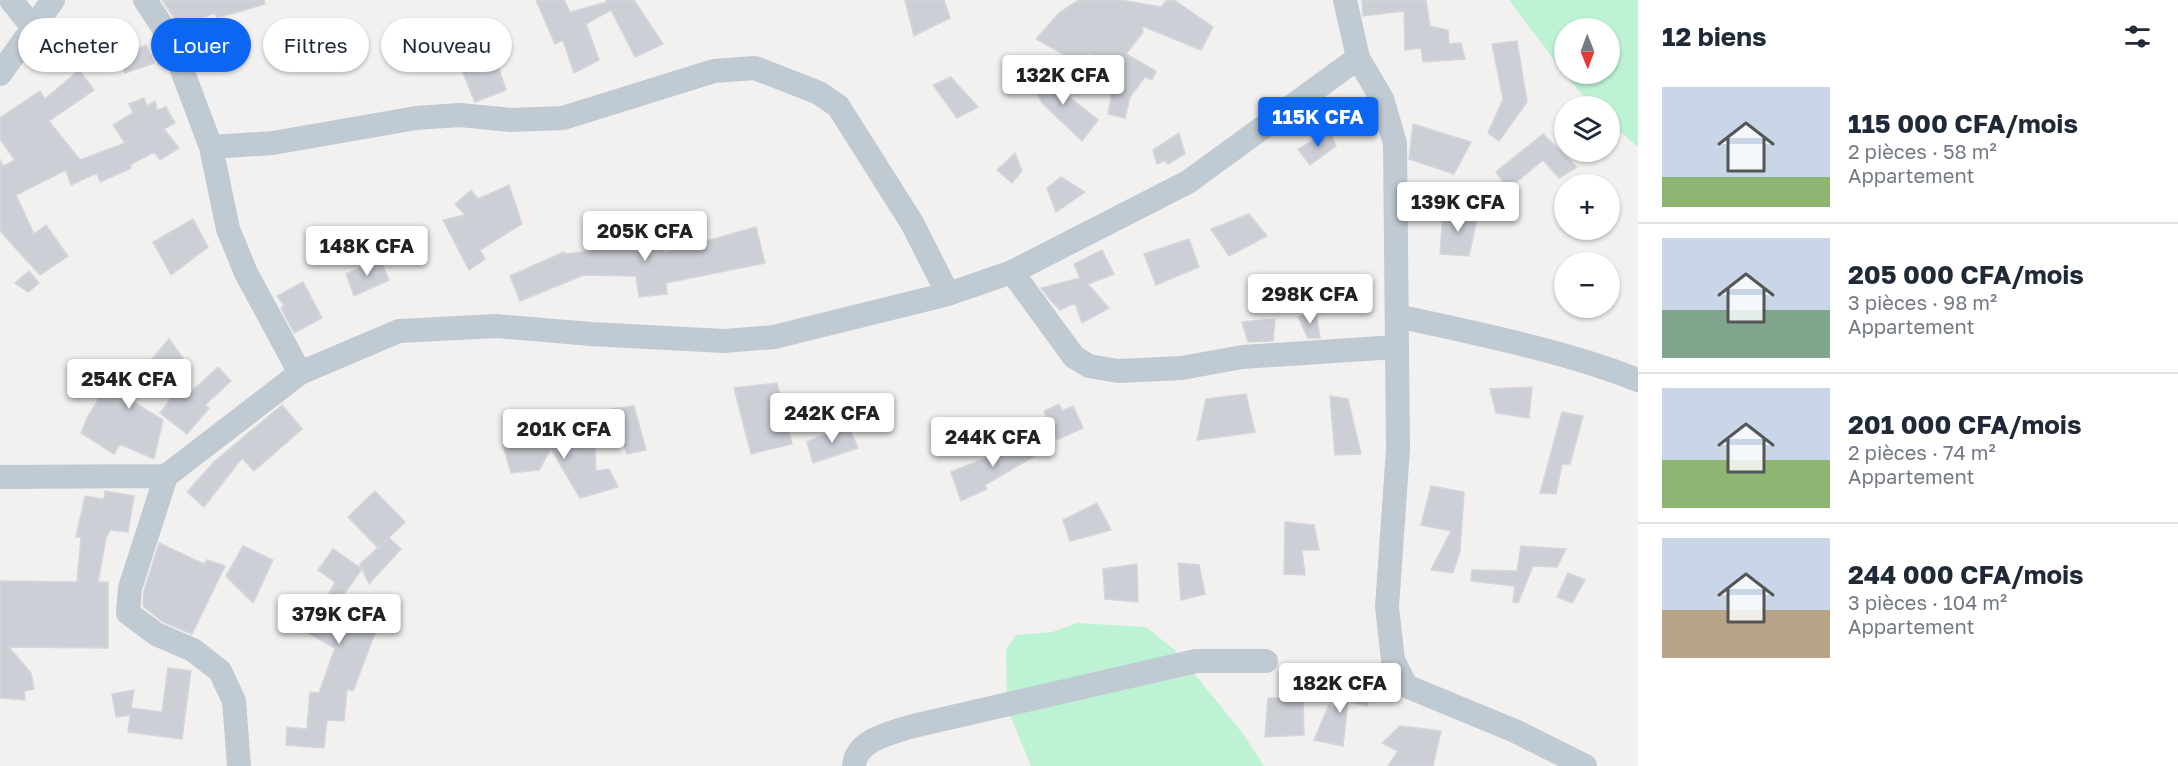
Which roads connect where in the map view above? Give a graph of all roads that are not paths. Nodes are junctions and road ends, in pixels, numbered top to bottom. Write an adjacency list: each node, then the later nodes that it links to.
1 (11, 0): 5 (street)
2 (53, 0): 6 (street)
3 (145, 0): 10 (street)
4 (1346, 0): 8 (street)
5 (25, 18)
6 (41, 18)
7 (18, 50): 9 (street)
8 (1358, 58): 11 (street); 13 (street)
9 (0, 74)
10 (211, 147): 12 (street); 15 (street)
11 (1012, 272): 12 (street); 14 (street)
12 (948, 294): 15 (street)
13 (1397, 316): 14 (street); 16 (street)
14 (1396, 346): 22 (street)
15 (300, 373): 17 (street)
16 (1638, 380)
17 (166, 476): 18 (street); 20 (street)
18 (0, 477)
19 (1266, 661): 21 (street)
20 (239, 766)
21 (854, 766)
22 (1585, 766)

